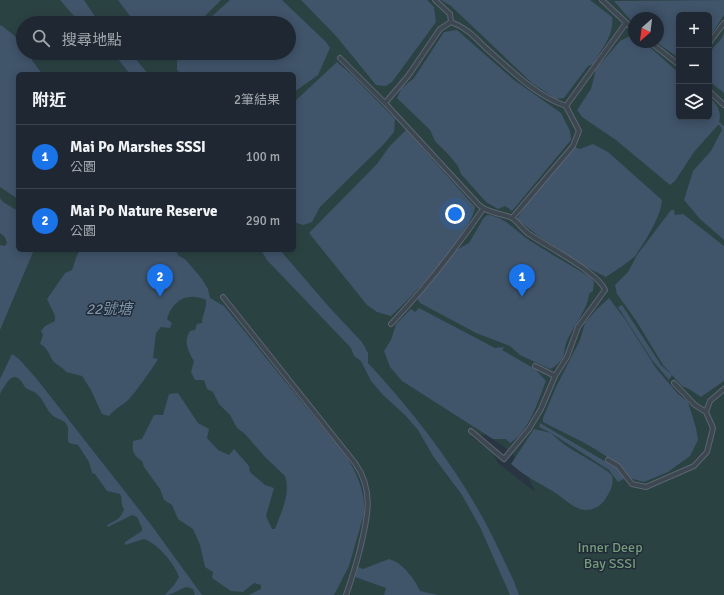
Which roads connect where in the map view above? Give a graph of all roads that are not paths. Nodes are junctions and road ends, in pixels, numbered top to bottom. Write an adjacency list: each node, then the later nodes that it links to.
1 (435, 0): 5 (lane)
2 (602, 0): 4 (lane)
3 (611, 0): 4 (lane)
4 (607, 4): 6 (lane)
5 (451, 22): 13 (lane); 15 (lane)
6 (626, 23): 15 (lane)
7 (724, 23): 8 (lane)
8 (712, 39)
9 (658, 48): 11 (lane)
10 (340, 58): 13 (lane)
11 (676, 63)
12 (712, 94): 14 (lane)
13 (385, 103): 16 (lane)
14 (724, 105)
15 (566, 106): 17 (lane)
16 (483, 209): 17 (lane); 19 (lane)
17 (512, 218): 21 (lane)
18 (223, 297): 27 (lane)
19 (391, 324)
20 (535, 366): 21 (lane)
21 (555, 376): 25 (lane)
22 (674, 383): 24 (lane)
23 (724, 389): 24 (lane)
24 (706, 412): 26 (lane)
25 (471, 431)
26 (608, 460)
27 (346, 595)

